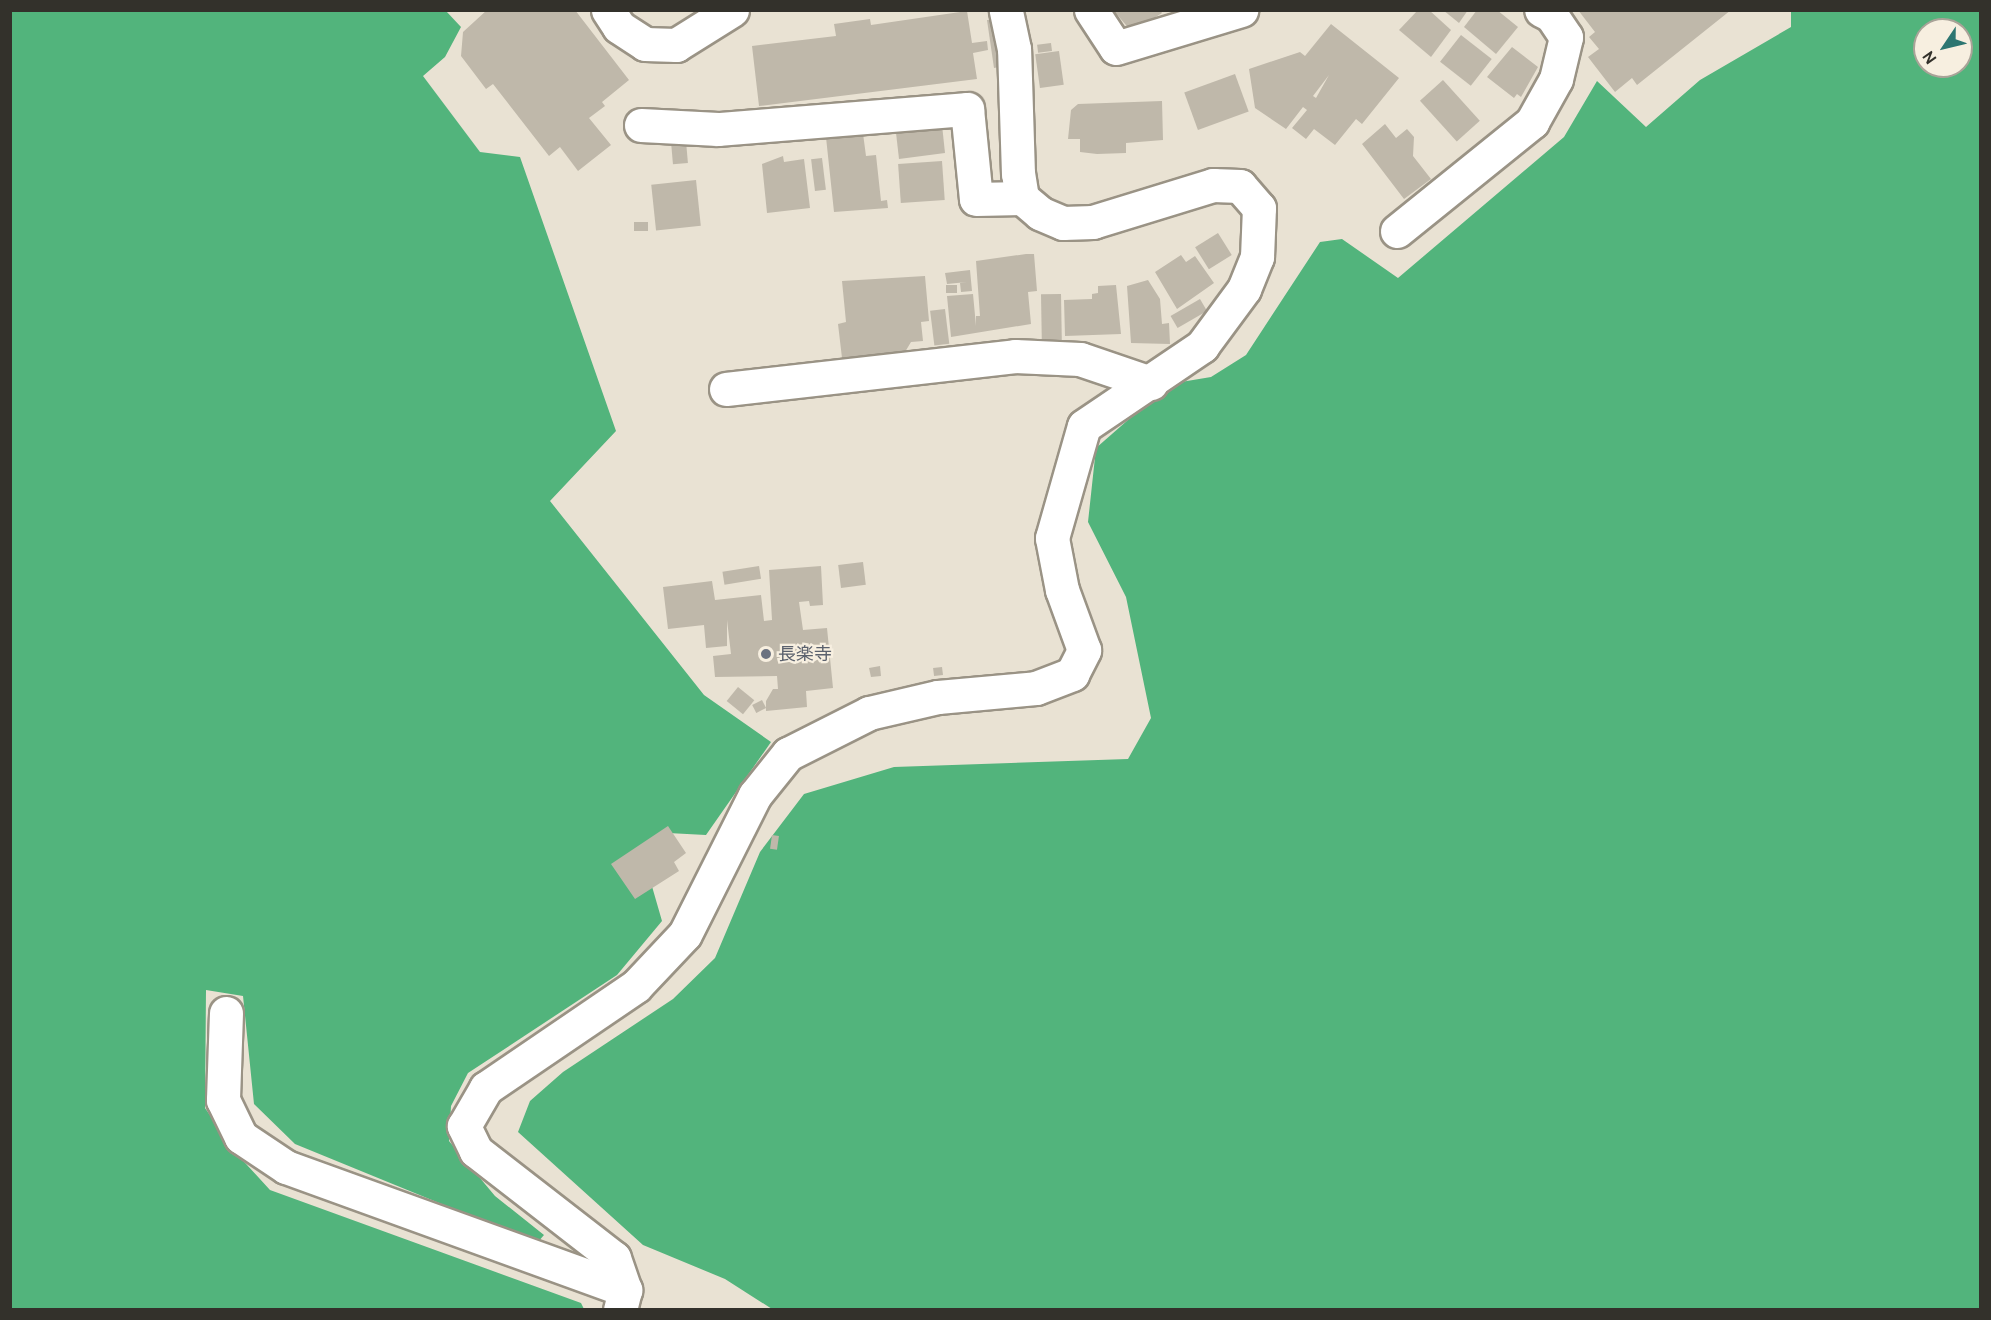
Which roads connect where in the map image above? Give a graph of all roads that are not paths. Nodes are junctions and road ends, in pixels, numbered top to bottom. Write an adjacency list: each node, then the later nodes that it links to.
1 (608, 10): 2 (street)
2 (732, 10)
3 (1006, 10): 8 (street)
4 (1091, 10): 5 (street)
5 (1241, 10)
6 (1540, 10): 9 (street)
7 (641, 125): 8 (street)
8 (1022, 198): 10 (street)
9 (1397, 231)
10 (1151, 383): 11 (street); 13 (street)
11 (726, 389)
12 (226, 1012): 13 (street)
13 (622, 1300)

